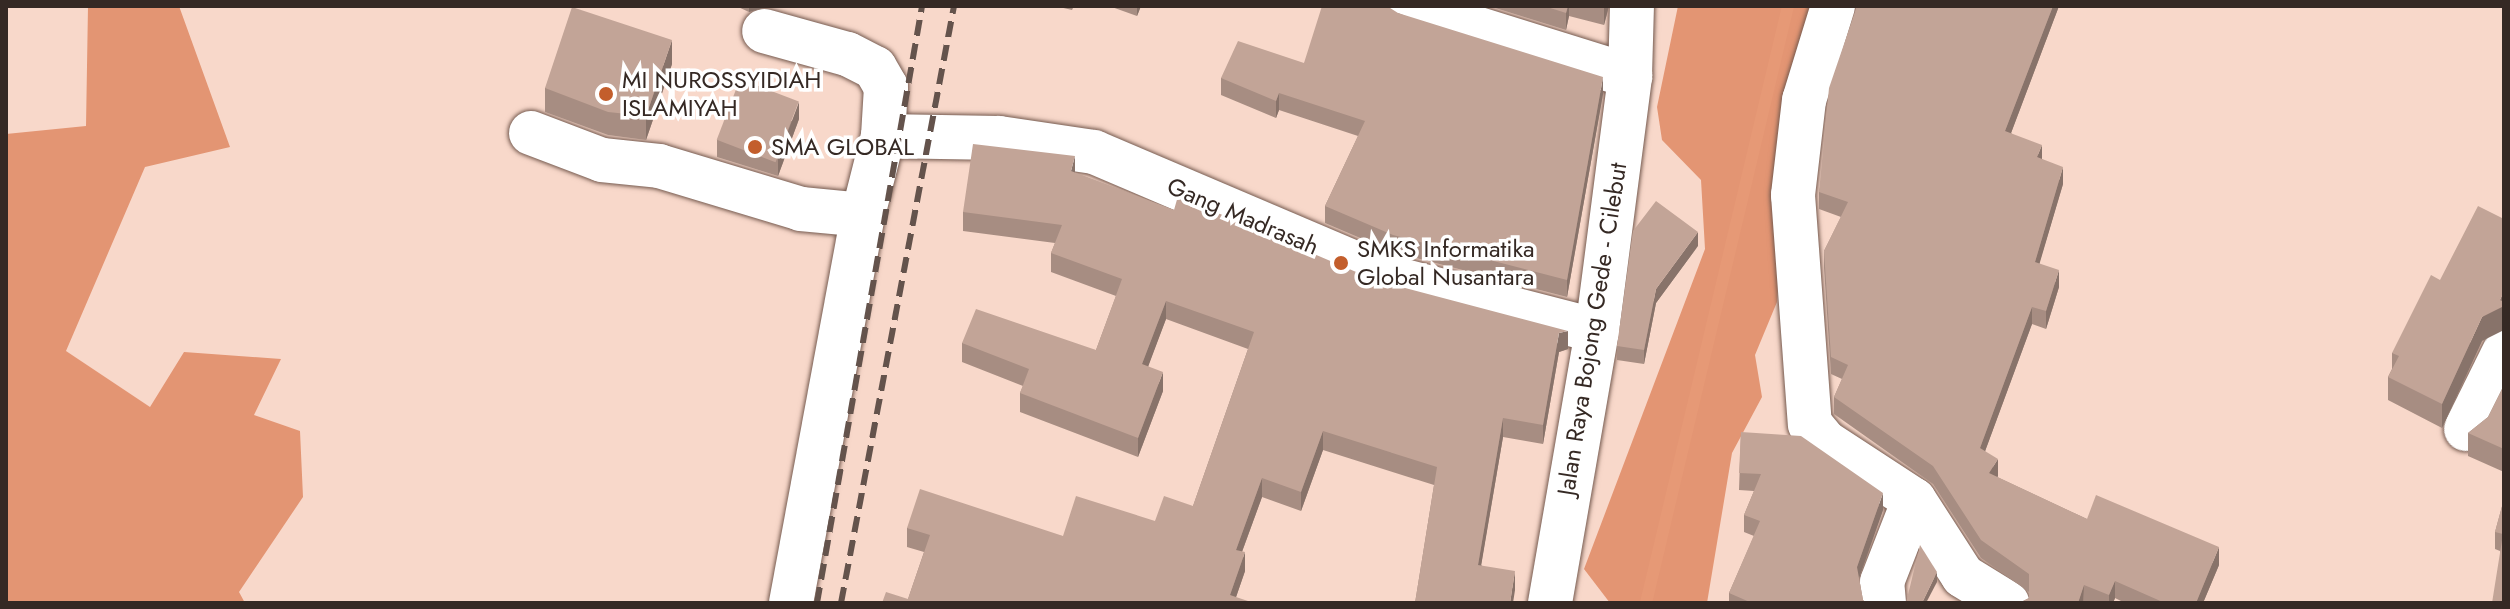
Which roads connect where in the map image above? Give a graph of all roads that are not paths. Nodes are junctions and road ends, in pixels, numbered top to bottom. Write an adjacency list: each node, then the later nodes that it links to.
1 (1405, 6): 5 (street)
2 (1632, 6): 5 (street, Jalan Raya Bojong Gede - Cilebut)
3 (1833, 6): 12 (street)
4 (764, 31): 7 (street)
5 (1630, 76): 9 (street, Jalan Raya Bojong Gede - Cilebut)
6 (531, 133): 8 (street)
7 (883, 136): 8 (street); 9 (street, Gang Madrasah)
8 (863, 215): 13 (street)
9 (1597, 331): 14 (street, Jalan Raya Bojong Gede - Cilebut)
10 (2504, 352): 11 (street)
11 (2466, 429)
12 (1914, 500): 15 (street); 16 (street)
13 (791, 603)
14 (1550, 603)
15 (1884, 603)
16 (2007, 603)

